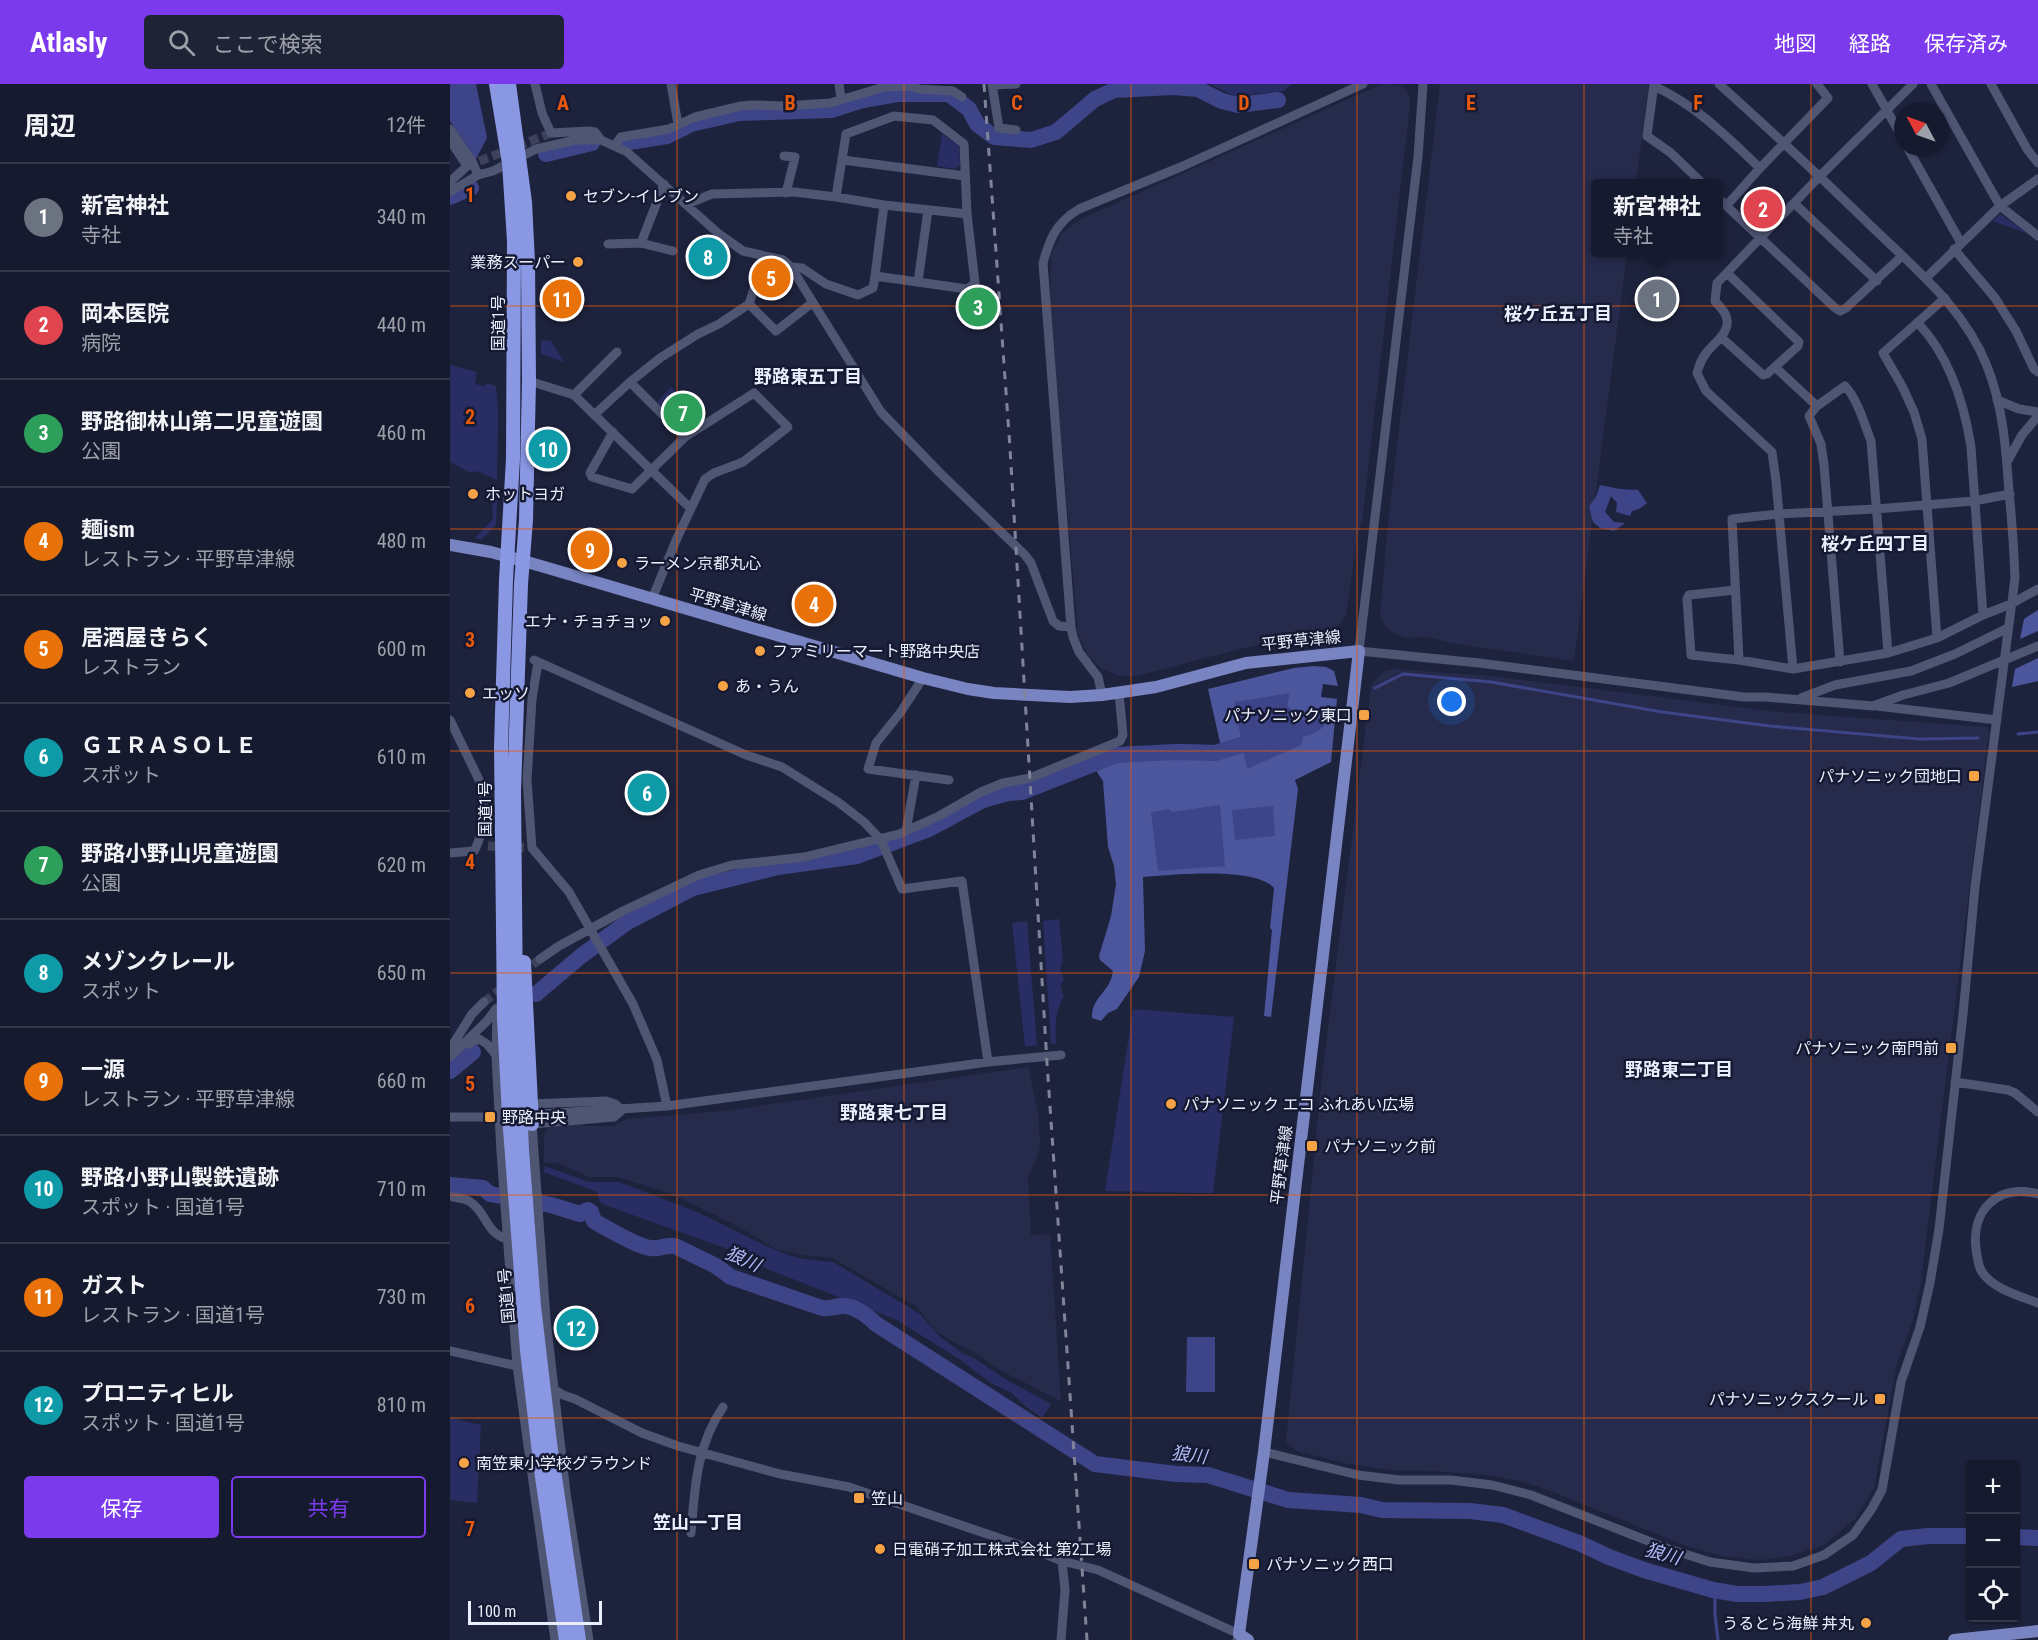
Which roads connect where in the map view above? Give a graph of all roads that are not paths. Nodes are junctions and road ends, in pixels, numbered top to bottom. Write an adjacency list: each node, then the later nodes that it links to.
1 (496, 84): 30 (highway, 国道1号)
2 (509, 84): 30 (highway, 国道1号)
3 (535, 84): 25 (street)
4 (671, 84): 21 (street)
5 (839, 84): 18 (street)
6 (992, 84): 7 (street); 23 (street)
7 (1016, 84)
8 (1363, 84): 101 (street)
9 (1424, 84): 105 (street)
10 (1719, 84): 26 (street)
11 (1817, 84): 26 (street)
12 (1872, 84): 19 (street)
13 (1913, 84): 19 (street)
14 (1931, 84): 49 (street)
15 (1991, 84): 32 (street)
16 (1654, 85): 33 (street); 37 (street)
17 (962, 97): 18 (street)
18 (842, 99): 21 (street)
19 (1886, 109): 20 (street); 36 (street)
20 (1894, 123)
21 (678, 124): 27 (street)
22 (450, 129): 34 (street)
23 (1016, 130)
24 (450, 140): 39 (street)
25 (602, 140): 27 (street); 30 (street)
26 (1784, 142): 33 (street); 36 (street)
27 (615, 145): 40 (street)
28 (784, 156): 42 (street)
29 (1912, 156): 56 (street)
30 (515, 160): 34 (street); 74 (highway, 国道1号); 83 (highway, 国道1号)
31 (843, 160): 35 (street); 35 (street); 43 (street)
32 (2038, 163)
33 (1760, 168): 48 (street)
34 (478, 175): 41 (street)
35 (965, 176): 51 (street)
36 (1820, 176): 46 (street); 58 (street)
37 (1699, 179)
38 (2038, 179): 49 (street)
39 (450, 182)
40 (664, 184): 45 (street); 54 (street)
41 (450, 192)
42 (786, 192): 43 (street); 45 (street)
43 (836, 196): 47 (street)
44 (1723, 202): 48 (street)
45 (687, 204): 59 (street)
46 (1795, 204): 53 (street); 64 (street)
47 (884, 205): 50 (street); 62 (street)
48 (1727, 205): 53 (street)
49 (2001, 206): 52 (street); 56 (street)
50 (928, 210): 51 (street); 65 (street)
51 (967, 214): 65 (street)
52 (2038, 236)
53 (1761, 238): 61 (street); 64 (street)
54 (641, 243): 55 (street); 57 (street)
55 (608, 244)
56 (1958, 246): 63 (street); 73 (street)
57 (673, 251)
58 (1902, 256): 63 (street); 64 (street)
59 (769, 258): 60 (street); 68 (street)
60 (791, 267): 62 (street); 67 (street)
61 (1727, 273): 70 (street); 72 (street)
62 (874, 276): 65 (street)
63 (1926, 278): 66 (street)
64 (1877, 281)
65 (918, 282)
66 (1945, 298): 69 (street); 77 (street)
67 (812, 303): 68 (street); 101 (street)
68 (749, 304): 75 (street)
69 (1918, 322): 87 (street); 88 (street)
70 (1721, 337): 72 (street); 92 (street)
71 (617, 351): 76 (street)
72 (1775, 367): 78 (street)
73 (2038, 372)
74 (529, 381): 76 (street); 83 (highway, 国道1号)
75 (630, 382): 80 (street); 82 (street)
76 (574, 395): 80 (street)
77 (1997, 400): 79 (street); 84 (street)
78 (1817, 406): 90 (street); 91 (street)
79 (2038, 414): 84 (street)
80 (594, 415): 81 (street)
81 (613, 432): 85 (street); 85 (street)
82 (685, 437): 85 (street); 89 (street)
83 (520, 460): 94 (highway, 国道1号); 95 (highway, 国道1号)
84 (2007, 462): 86 (street)
85 (652, 470): 89 (street)
86 (2010, 494): 87 (street); 99 (street)
87 (1974, 501): 88 (street); 100 (street)
88 (1926, 504): 90 (street); 103 (street)
89 (690, 507): 98 (street)
90 (1876, 509): 91 (street); 106 (street)
91 (1828, 511): 92 (street); 108 (street)
92 (1778, 514): 97 (street); 109 (street)
93 (450, 545): 94 (main road, 平野草津線)
94 (508, 556): 95 (main road, 平野草津線); 123 (highway, 国道1号)
95 (522, 560): 98 (main road, 平野草津線); 118 (highway, 国道1号)
96 (2038, 589): 99 (street)
97 (1735, 590): 107 (street); 107 (street)
98 (652, 599): 110 (main road, 平野草津線)
99 (2012, 604): 100 (street); 102 (street)
100 (1983, 615): 103 (street)
101 (1071, 627): 112 (street)
102 (2008, 628): 113 (street); 116 (street)
103 (1937, 638): 106 (street)
104 (2036, 647): 114 (street)
105 (1359, 651): 111 (main road, 平野草津線); 113 (street); 152 (main road, 平野草津線)
106 (1888, 653): 108 (street)
107 (1739, 660): 109 (street)
108 (1840, 662): 109 (street)
109 (1793, 669)
110 (923, 678): 112 (main road, 平野草津線); 117 (street)
111 (1119, 693): 112 (main road, 平野草津線); 120 (street)
112 (1102, 695)
113 (1796, 700): 114 (street)
114 (1873, 706): 116 (street)
115 (450, 720): 122 (street)
116 (1997, 720): 133 (street)
117 (916, 775): 119 (street); 120 (street)
118 (521, 780): 121 (street); 123 (highway, 国道1号); 124 (street)
119 (950, 780)
120 (906, 831): 121 (street)
121 (883, 845): 124 (street); 132 (street)
122 (450, 854)
123 (508, 891): 126 (highway, 国道1号); 134 (highway); 160 (highway, 国道1号)
124 (595, 938): 125 (street); 135 (street)
125 (540, 959)
126 (495, 1009): 127 (street); 128 (street); 129 (street); 159 (highway, 国道1号)
127 (464, 1045): 129 (street); 131 (street)
128 (450, 1049)
129 (496, 1055): 143 (street)
130 (1061, 1055): 132 (street)
131 (450, 1057)
132 (988, 1062): 135 (street)
133 (1955, 1082): 137 (street); 152 (street)
134 (531, 1104): 136 (street); 140 (highway)
135 (667, 1106): 136 (street)
136 (622, 1110): 140 (street); 140 (street)
137 (2038, 1112)
138 (450, 1117): 139 (street)
139 (490, 1117)
140 (536, 1119): 144 (street)
141 (2038, 1194): 146 (street)
142 (450, 1196): 143 (street)
143 (507, 1239): 145 (street)
144 (540, 1250): 145 (street); 149 (street)
145 (508, 1257): 148 (street)
146 (2038, 1303)
147 (450, 1351): 148 (street)
148 (517, 1366): 149 (street); 158 (street)
149 (555, 1391): 151 (street); 161 (street)
150 (723, 1407): 151 (street)
151 (700, 1452): 153 (street); 154 (street)
152 (1264, 1452): 157 (main road, 平野草津線)
153 (691, 1533)
154 (1062, 1561): 157 (street); 162 (street)
155 (2038, 1631): 156 (main road)
156 (2016, 1637): 163 (main road)
157 (1241, 1638)
158 (555, 1640)
159 (566, 1640)
160 (579, 1640)
161 (590, 1640)
162 (1061, 1640)
163 (1954, 1640)

